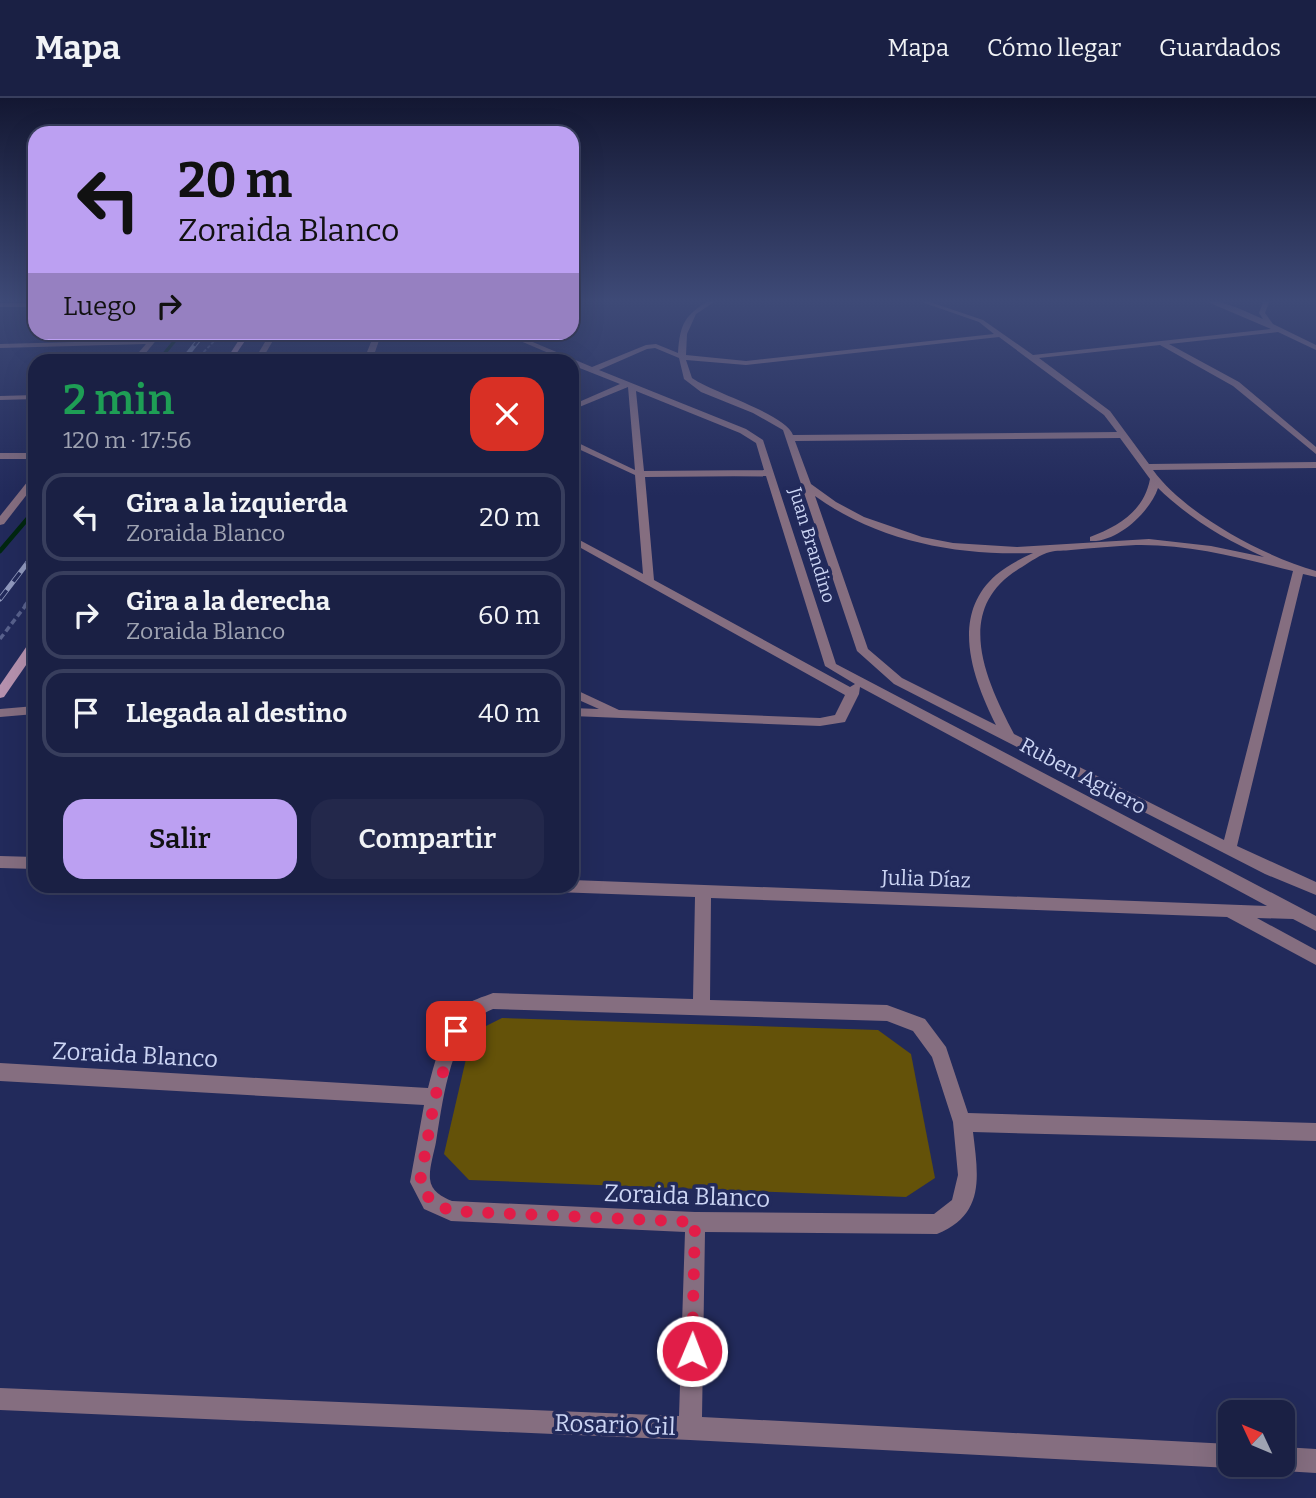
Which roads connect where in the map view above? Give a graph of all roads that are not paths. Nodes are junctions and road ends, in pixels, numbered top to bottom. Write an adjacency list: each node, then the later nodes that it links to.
1 (582, 365): 6 (street)
2 (604, 365): 6 (street)
3 (684, 365): 12 (street)
4 (1043, 365): 11 (street)
5 (1202, 365): 14 (street)
6 (593, 370): 7 (street)
7 (629, 385): 10 (street); 19 (street, Juan Brandino); 20 (street)
8 (28, 397): 9 (street)
9 (0, 398)
10 (579, 405)
11 (1125, 435): 12 (street); 18 (street)
12 (790, 438): 22 (street)
13 (579, 446): 20 (street)
14 (1316, 451)
15 (0, 456): 16 (street)
16 (28, 456)
17 (1316, 465): 18 (street)
18 (1148, 467): 21 (street)
19 (771, 473): 20 (street); 32 (street, Juan Brandino)
20 (641, 474): 30 (street)
21 (1155, 479): 26 (street); 28 (street)
22 (806, 485): 27 (street); 40 (street)
23 (28, 487): 24 (street)
24 (0, 522)
25 (579, 543): 30 (street, Ruben Agüero)
26 (1069, 547): 27 (street); 28 (street)
27 (1048, 549): 40 (street)
28 (1299, 569): 29 (street); 41 (street)
29 (1316, 574)
30 (649, 580): 33 (street, Ruben Agüero)
31 (28, 653): 34 (main road)
32 (831, 666): 33 (street, Ruben Agüero)
33 (856, 687): 39 (street); 48 (street, Ruben Agüero)
34 (0, 694)
35 (579, 695): 39 (street)
36 (28, 711): 38 (street)
37 (579, 712): 39 (street)
38 (0, 713)
39 (621, 713)
40 (1008, 736): 41 (street)
41 (1229, 849): 45 (street)
42 (0, 862): 43 (street)
43 (28, 863)
44 (579, 887): 46 (street, Julia Díaz)
45 (1316, 889)
46 (703, 892): 47 (street, Julia Díaz); 51 (street)
47 (1229, 910): 48 (street, Julia Díaz); 50 (street)
48 (1295, 913): 49 (street, Ruben Agüero)
49 (1316, 924)
50 (1316, 958)
51 (701, 1007): 53 (street, Zoraida Blanco); 54 (street, Zoraida Blanco)
52 (0, 1072): 53 (street, Zoraida Blanco)
53 (435, 1097): 56 (street, Zoraida Blanco)
54 (962, 1122): 55 (street); 56 (street, Zoraida Blanco)
55 (1316, 1132)
56 (695, 1222): 58 (street)
57 (0, 1399): 58 (street, Rosario Gil)
58 (690, 1428): 59 (street, Rosario Gil)
59 (1218, 1455)
60 (1295, 1460): 61 (street)
61 (1316, 1461)

